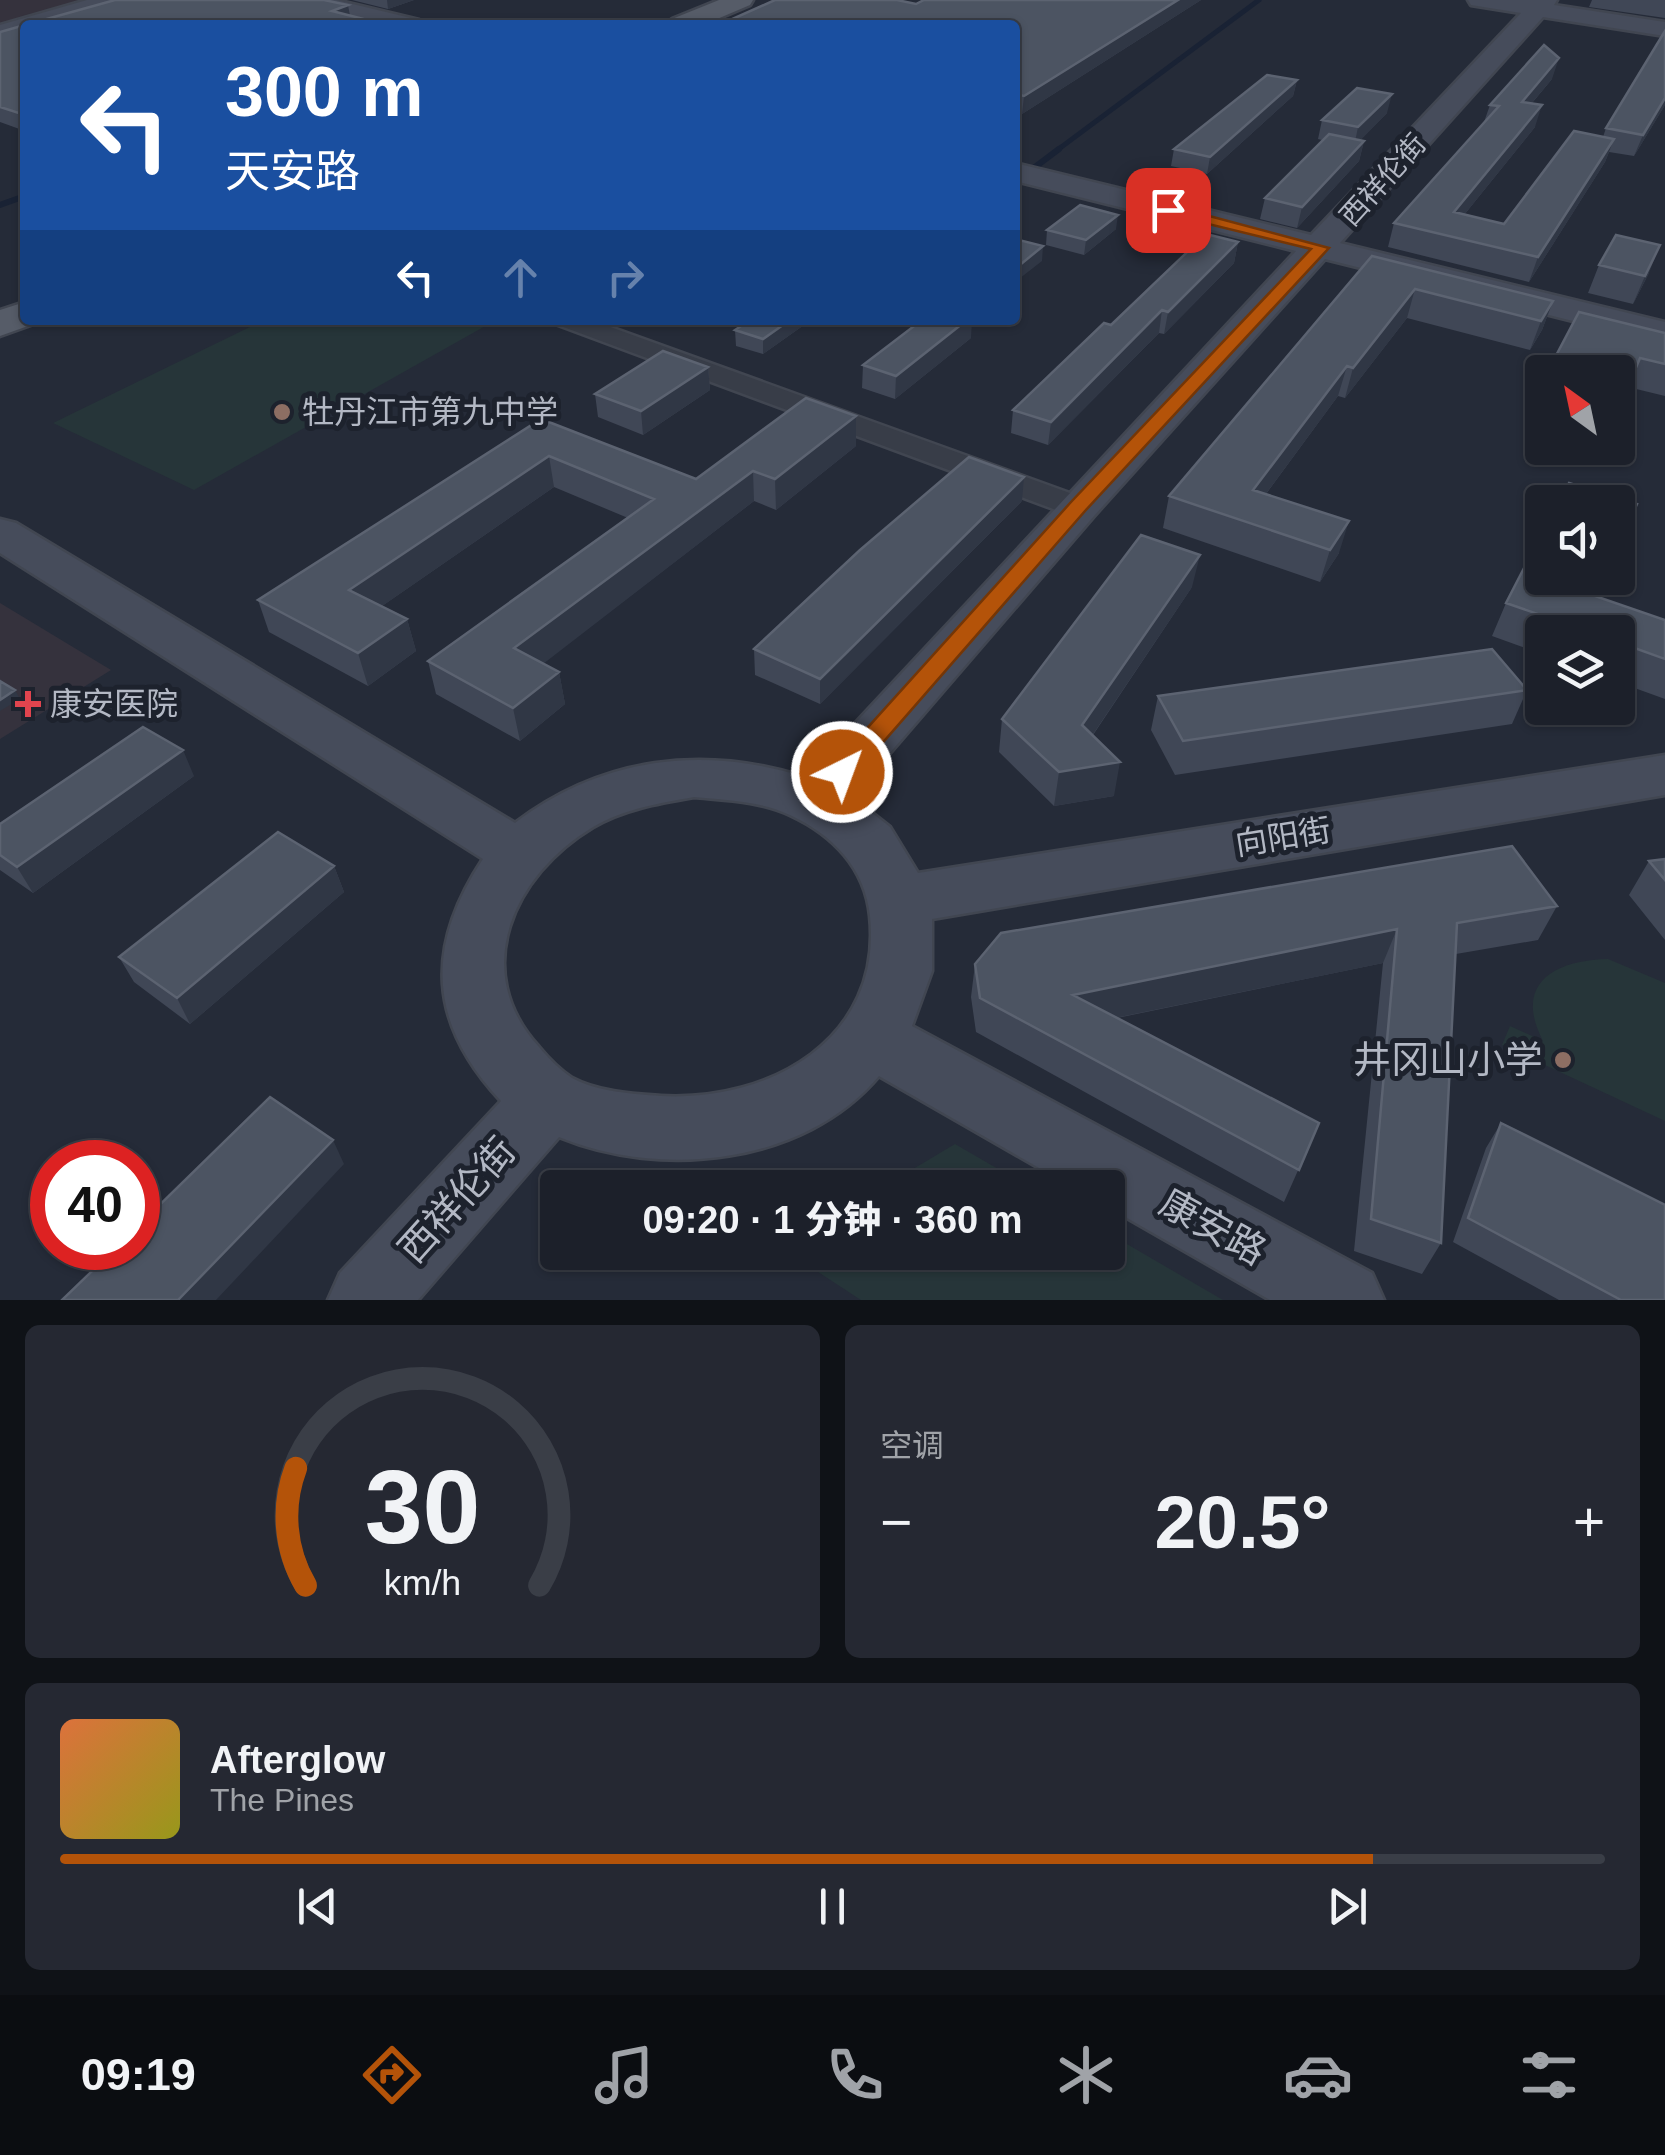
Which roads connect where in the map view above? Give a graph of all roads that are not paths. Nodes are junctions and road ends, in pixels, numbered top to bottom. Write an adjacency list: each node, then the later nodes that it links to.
1 (112, 0): 7 (street)
2 (307, 0): 8 (street)
3 (741, 0): 9 (main road)
4 (766, 0): 10 (main road)
5 (1479, 0): 6 (street)
6 (1542, 5): 11 (street); 13 (street, 西祥伦街)
7 (42, 20)
8 (390, 20)
9 (692, 20)
10 (718, 20)
11 (1665, 30)
12 (1020, 173): 13 (street)
13 (1322, 248): 15 (street); 16 (street, 西祥伦街)
14 (581, 325): 16 (street)
15 (1665, 333)
16 (1078, 506): 19 (street, 西祥伦街)
17 (0, 532): 20 (street)
18 (1665, 775): 21 (street, 向阳街)
19 (816, 802): 20 (street); 21 (street)
20 (519, 853): 23 (street)
21 (900, 900): 22 (street)
22 (872, 1038): 23 (street); 25 (street, 康安路)
23 (548, 1100): 24 (street, 西祥伦街)
24 (367, 1300)
25 (1345, 1300)

